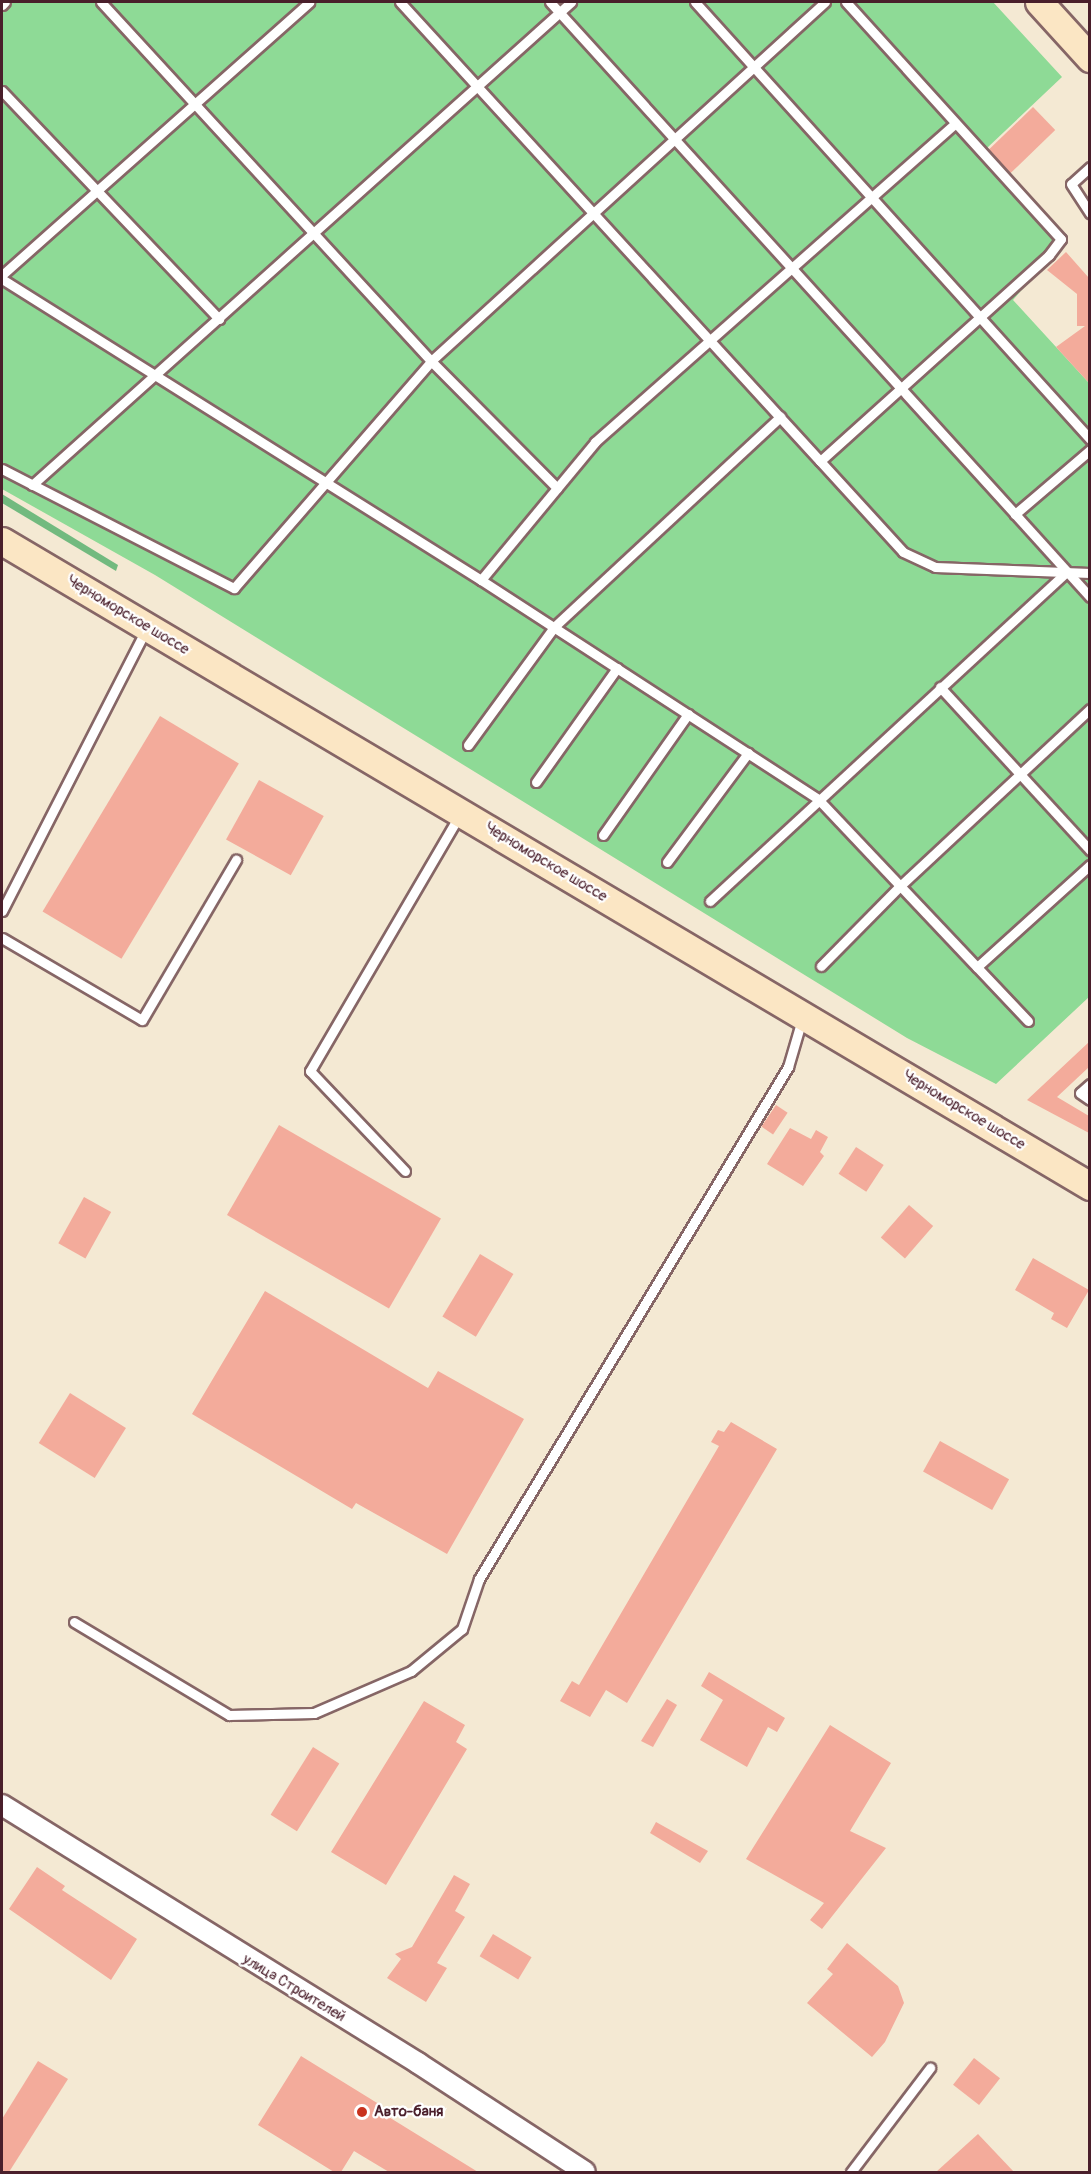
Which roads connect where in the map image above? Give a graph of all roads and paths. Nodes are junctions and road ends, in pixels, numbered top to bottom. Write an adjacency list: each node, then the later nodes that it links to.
1 (101, 2): 15 (lane)
2 (309, 2): 15 (lane)
3 (400, 2): 13 (lane)
4 (550, 2): 10 (lane)
5 (571, 2): 10 (lane)
6 (695, 2): 12 (lane)
7 (825, 2): 12 (lane)
8 (846, 2): 16 (lane)
9 (1039, 2): 11 (main road)
10 (560, 12): 13 (lane); 17 (lane)
11 (1089, 58)
12 (755, 67): 17 (lane); 20 (lane)
13 (477, 86): 21 (lane); 23 (lane)
14 (2, 91): 19 (lane)
15 (194, 103): 19 (lane); 23 (lane)
16 (955, 123): 20 (lane); 27 (lane)
17 (675, 140): 21 (lane); 24 (lane)
18 (1089, 167): 22 (lane)
19 (98, 189): 25 (lane); 28 (lane)
20 (872, 196): 24 (lane); 27 (lane)
21 (595, 213): 29 (lane); 30 (lane)
22 (1089, 213)
23 (314, 234): 28 (lane); 30 (lane)
24 (792, 268): 29 (lane); 32 (lane)
25 (2, 275)
26 (2, 279): 31 (lane)
27 (981, 317): 32 (lane); 34 (lane)
28 (219, 319): 31 (lane)
29 (710, 340): 33 (lane); 40 (lane)
30 (431, 361): 38 (lane); 40 (lane)
31 (156, 375): 38 (lane); 39 (lane)
32 (901, 389): 36 (lane); 41 (lane)
33 (780, 417): 36 (lane); 48 (lane)
34 (1089, 439)
35 (1089, 450): 41 (lane)
36 (820, 461): 43 (lane)
37 (2, 469): 39 (lane)
38 (325, 481): 39 (lane); 45 (lane)
39 (32, 485)
40 (557, 488): 45 (lane)
41 (1015, 514): 43 (lane)
42 (2, 541): 47 (main road, Черноморское шоссе)
43 (1067, 572): 44 (lane); 46 (lane); 50 (lane)
44 (1089, 573)
45 (480, 580): 48 (lane)
46 (1089, 597)
47 (147, 627): 58 (main road, Черноморское шоссе); 66 (lane)
48 (554, 627): 49 (lane); 53 (lane)
49 (617, 668): 52 (lane); 56 (lane)
50 (940, 687): 55 (lane); 57 (lane)
51 (1089, 709): 55 (lane)
52 (688, 714): 54 (lane); 59 (lane)
53 (468, 745)
54 (748, 753): 57 (lane); 62 (lane)
55 (1020, 774): 60 (lane); 64 (lane)
56 (536, 782)
57 (818, 799): 64 (lane); 65 (lane)
58 (462, 812): 70 (main road, Черноморское шоссе); 74 (lane)
59 (603, 836)
60 (1089, 850)
61 (236, 860): 67 (lane)
62 (667, 862)
63 (1089, 865): 69 (lane)
64 (899, 887): 68 (lane); 69 (lane)
65 (710, 901)
66 (2, 911)
67 (2, 938)
68 (821, 966)
69 (977, 967): 71 (lane)
70 (804, 1014): 75 (main road, Черноморское шоссе); 76 (lane)
71 (1028, 1021)
72 (1089, 1084): 73 (lane)
73 (1089, 1100)
74 (405, 1171)
75 (1089, 1186)
76 (74, 1622)
77 (2, 1805): 79 (street, улица Строителей)
78 (930, 2067): 80 (lane)
79 (585, 2172)
80 (851, 2172)

